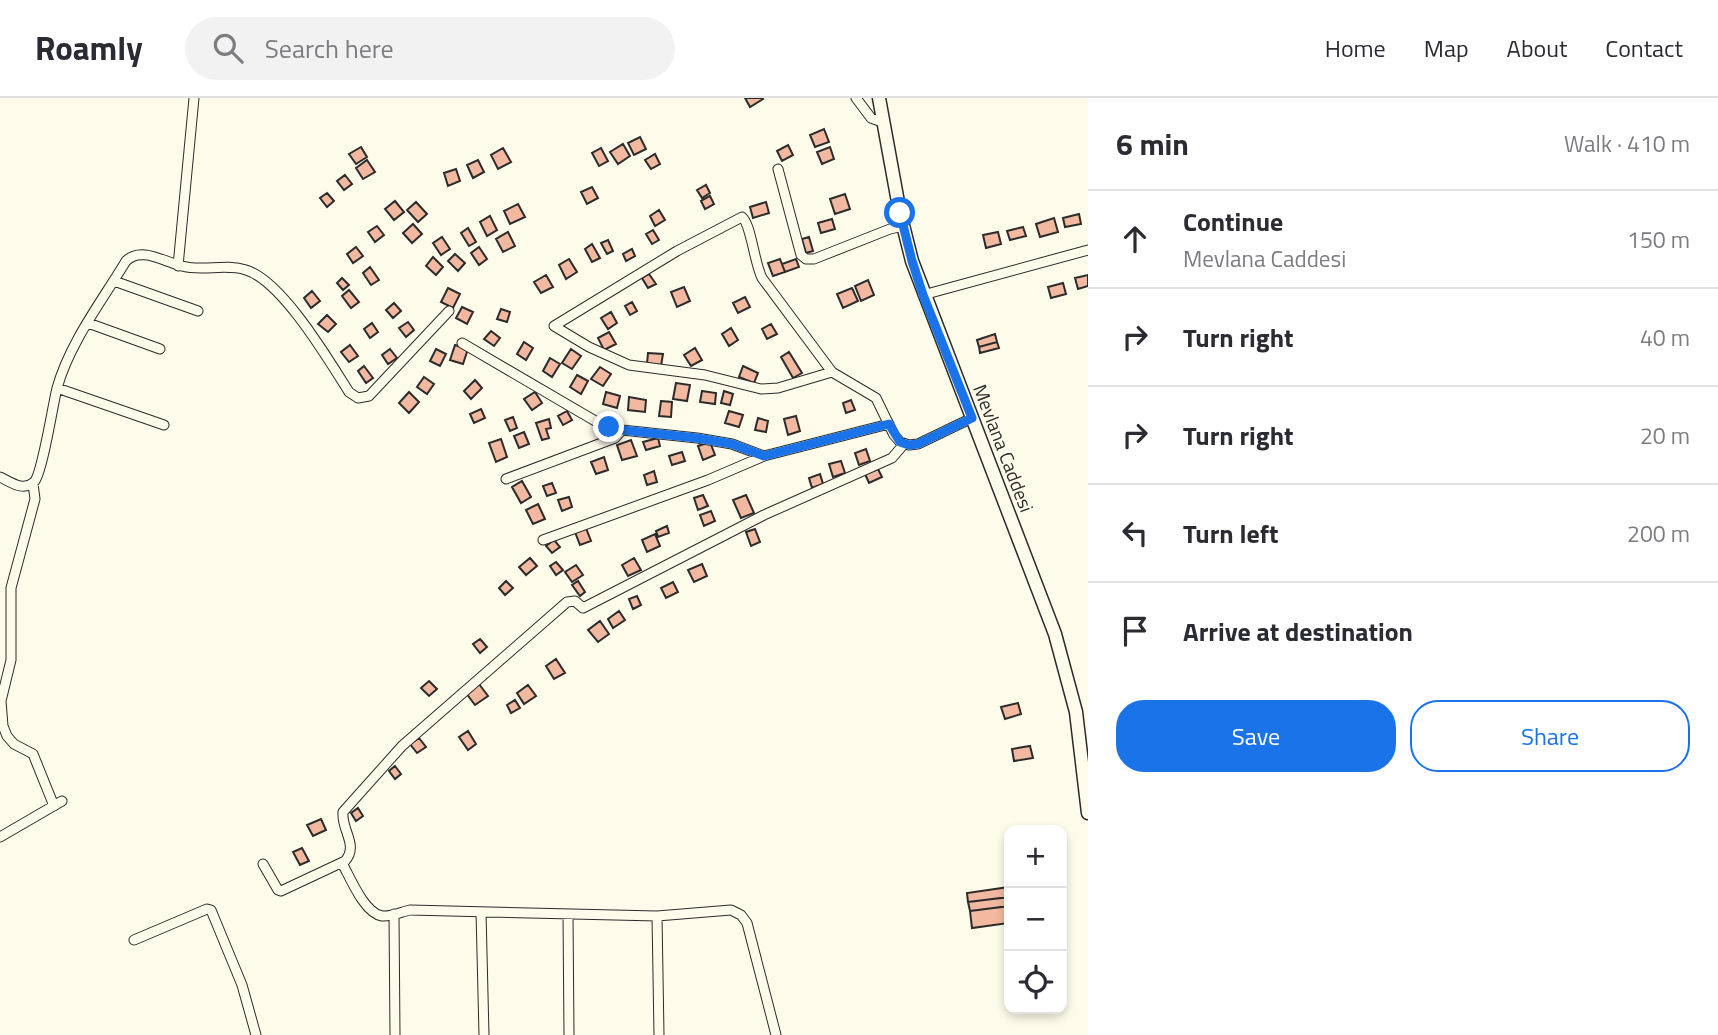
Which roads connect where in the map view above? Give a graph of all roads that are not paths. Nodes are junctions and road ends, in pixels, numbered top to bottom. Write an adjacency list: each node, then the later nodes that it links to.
1 (194, 98): 8 (street)
2 (856, 98): 4 (street)
3 (879, 98): 4 (street, Mevlana Caddesi)
4 (882, 122): 6 (street, Mevlana Caddesi)
5 (778, 169): 6 (street)
6 (904, 226): 10 (street, Mevlana Caddesi)
7 (1088, 250): 10 (street)
8 (178, 266): 9 (street); 12 (street)
9 (114, 281): 11 (street); 13 (street)
10 (923, 295): 18 (street, Mevlana Caddesi)
11 (198, 311)
12 (449, 311)
13 (88, 323): 15 (street); 17 (street)
14 (462, 342): 21 (street)
15 (160, 349)
16 (832, 372): 16 (street); 19 (street)
17 (57, 388): 20 (street); 26 (street)
18 (972, 418): 22 (street); 28 (street, Mevlana Caddesi)
19 (889, 424): 22 (street); 23 (street)
20 (164, 425)
21 (622, 430): 23 (street); 25 (street)
22 (904, 444): 30 (street)
23 (764, 456): 27 (street)
24 (0, 477): 26 (street)
25 (506, 479)
26 (33, 484): 29 (street)
27 (543, 540)
28 (1088, 813)
29 (0, 837)
30 (342, 863): 31 (street); 33 (street)
31 (263, 864)
32 (481, 912): 33 (street); 34 (street); 39 (street)
33 (394, 914): 38 (street)
34 (568, 914): 35 (street); 40 (street)
35 (657, 916): 41 (street); 42 (street)
36 (134, 940): 37 (street)
37 (256, 1035)
38 (395, 1035)
39 (484, 1035)
40 (569, 1035)
41 (659, 1035)
42 (776, 1035)

